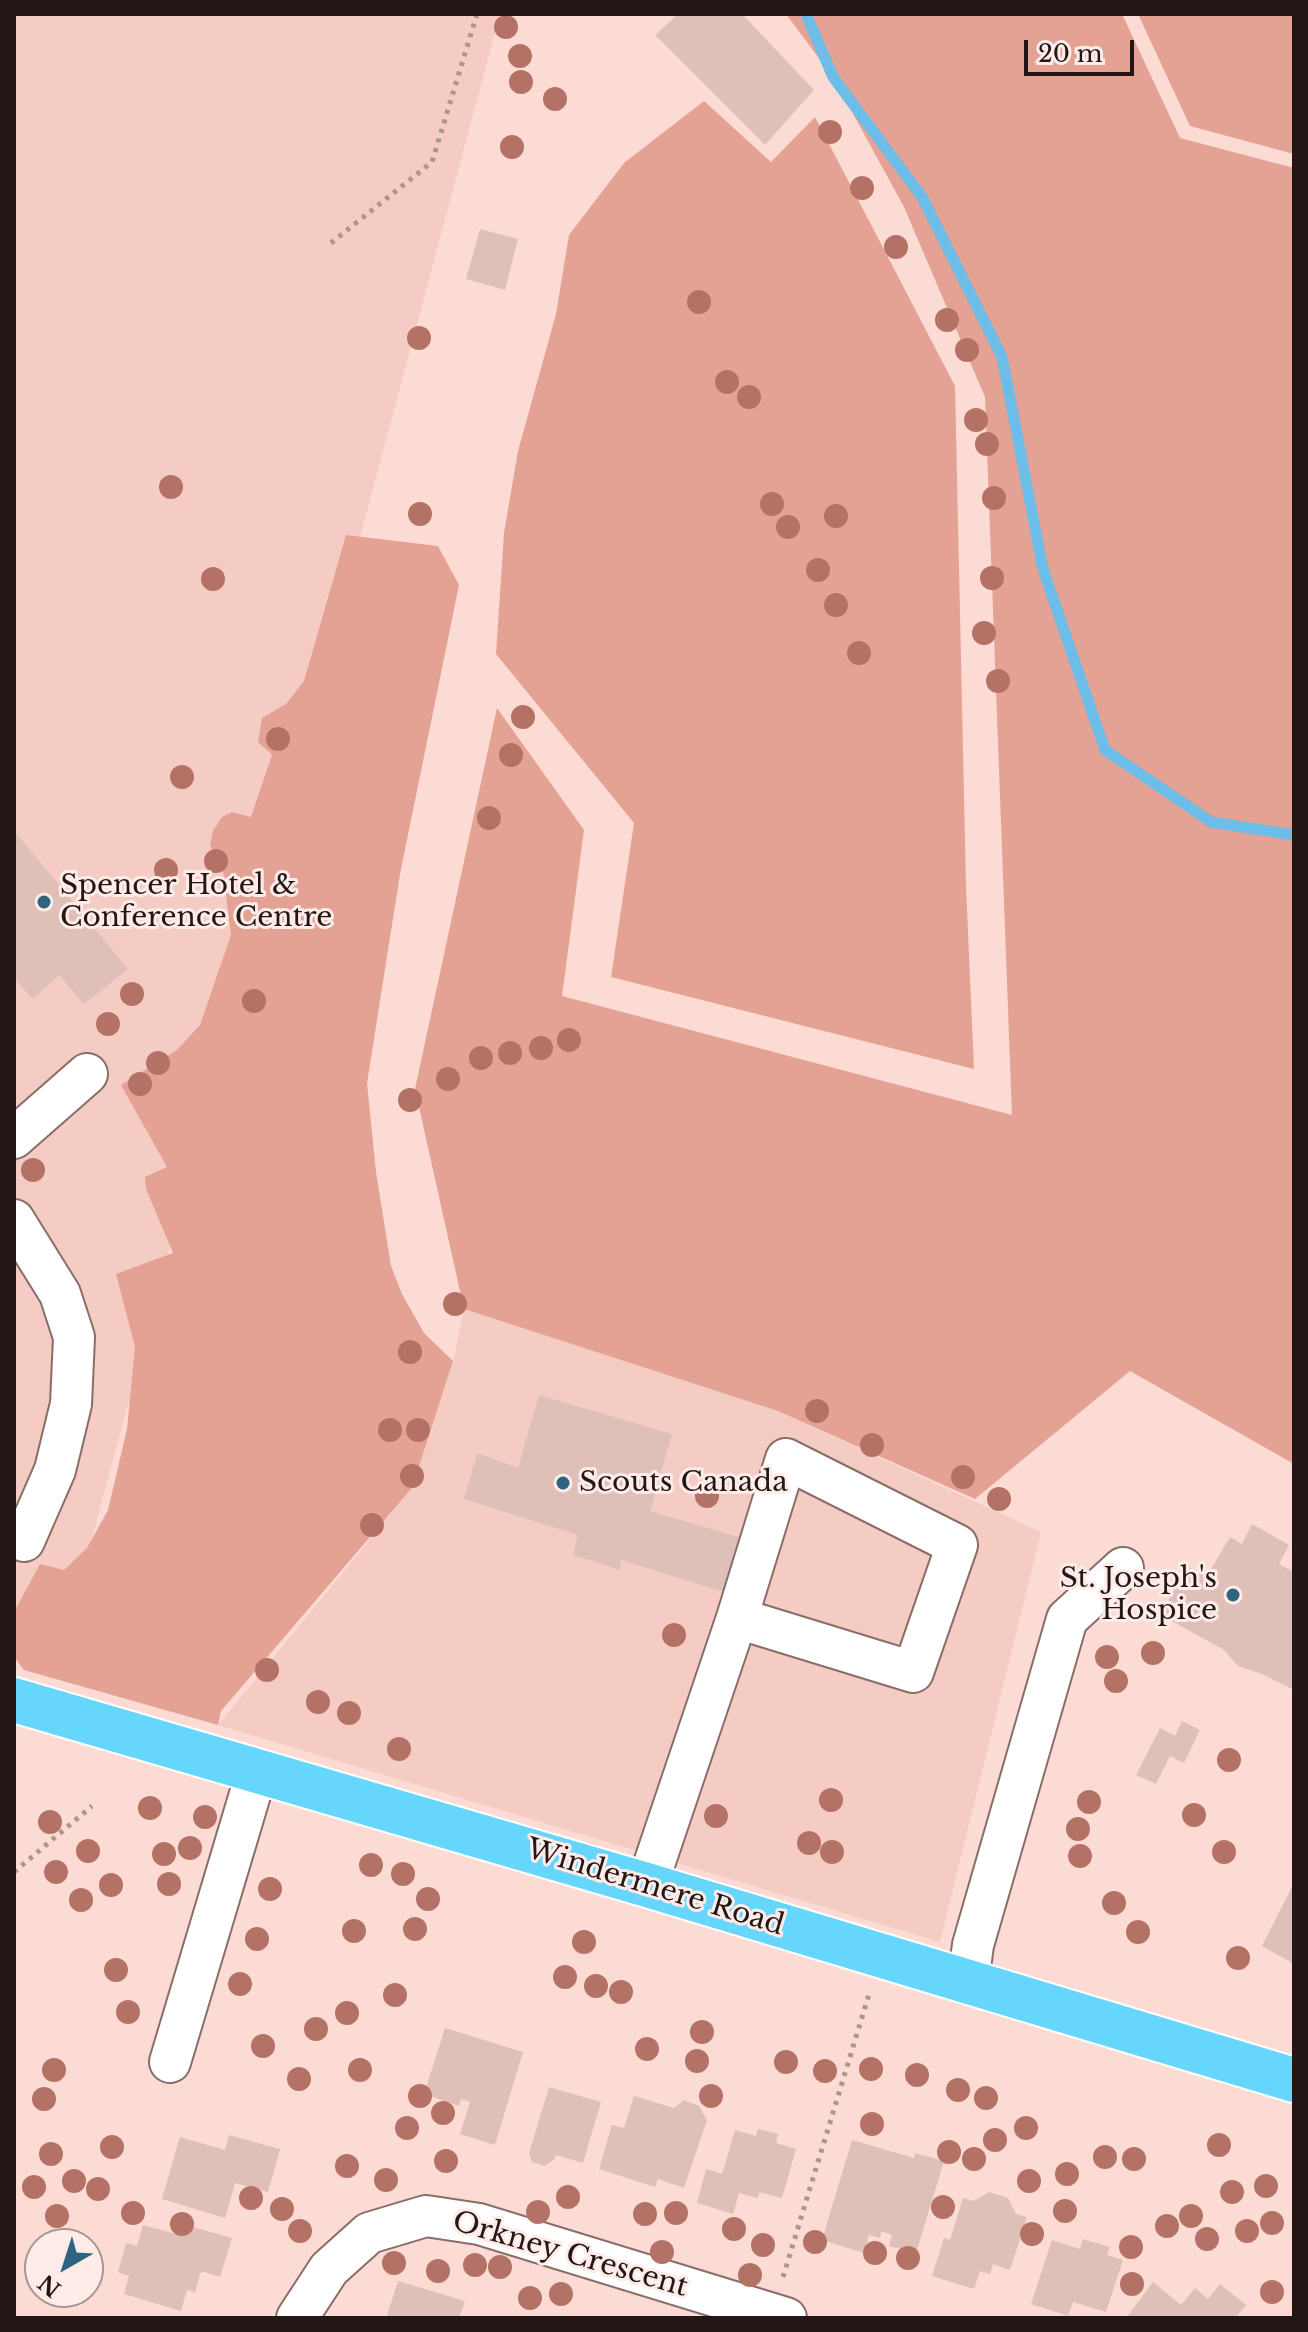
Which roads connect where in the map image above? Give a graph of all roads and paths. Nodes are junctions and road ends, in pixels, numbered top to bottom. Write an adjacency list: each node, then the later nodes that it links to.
1 (477, 14): 2 (path)
2 (331, 243)
3 (87, 1074): 4 (street)
4 (14, 1138)
5 (14, 1220): 6 (street)
6 (24, 1541)
7 (1123, 1568): 15 (street)
8 (737, 1618): 8 (street); 13 (street)
9 (14, 1700): 10 (main road, Windermere Road)
10 (257, 1771): 13 (main road, Windermere Road); 16 (street)
11 (92, 1806): 12 (path)
12 (14, 1872)
13 (647, 1885): 14 (main road, Windermere Road)
14 (881, 1956): 15 (main road, Windermere Road); 18 (path)
15 (968, 1982): 17 (main road, Windermere Road)
16 (170, 2062)
17 (1294, 2080)
18 (776, 2317): 19 (street, Orkney Crescent)
19 (297, 2318)

